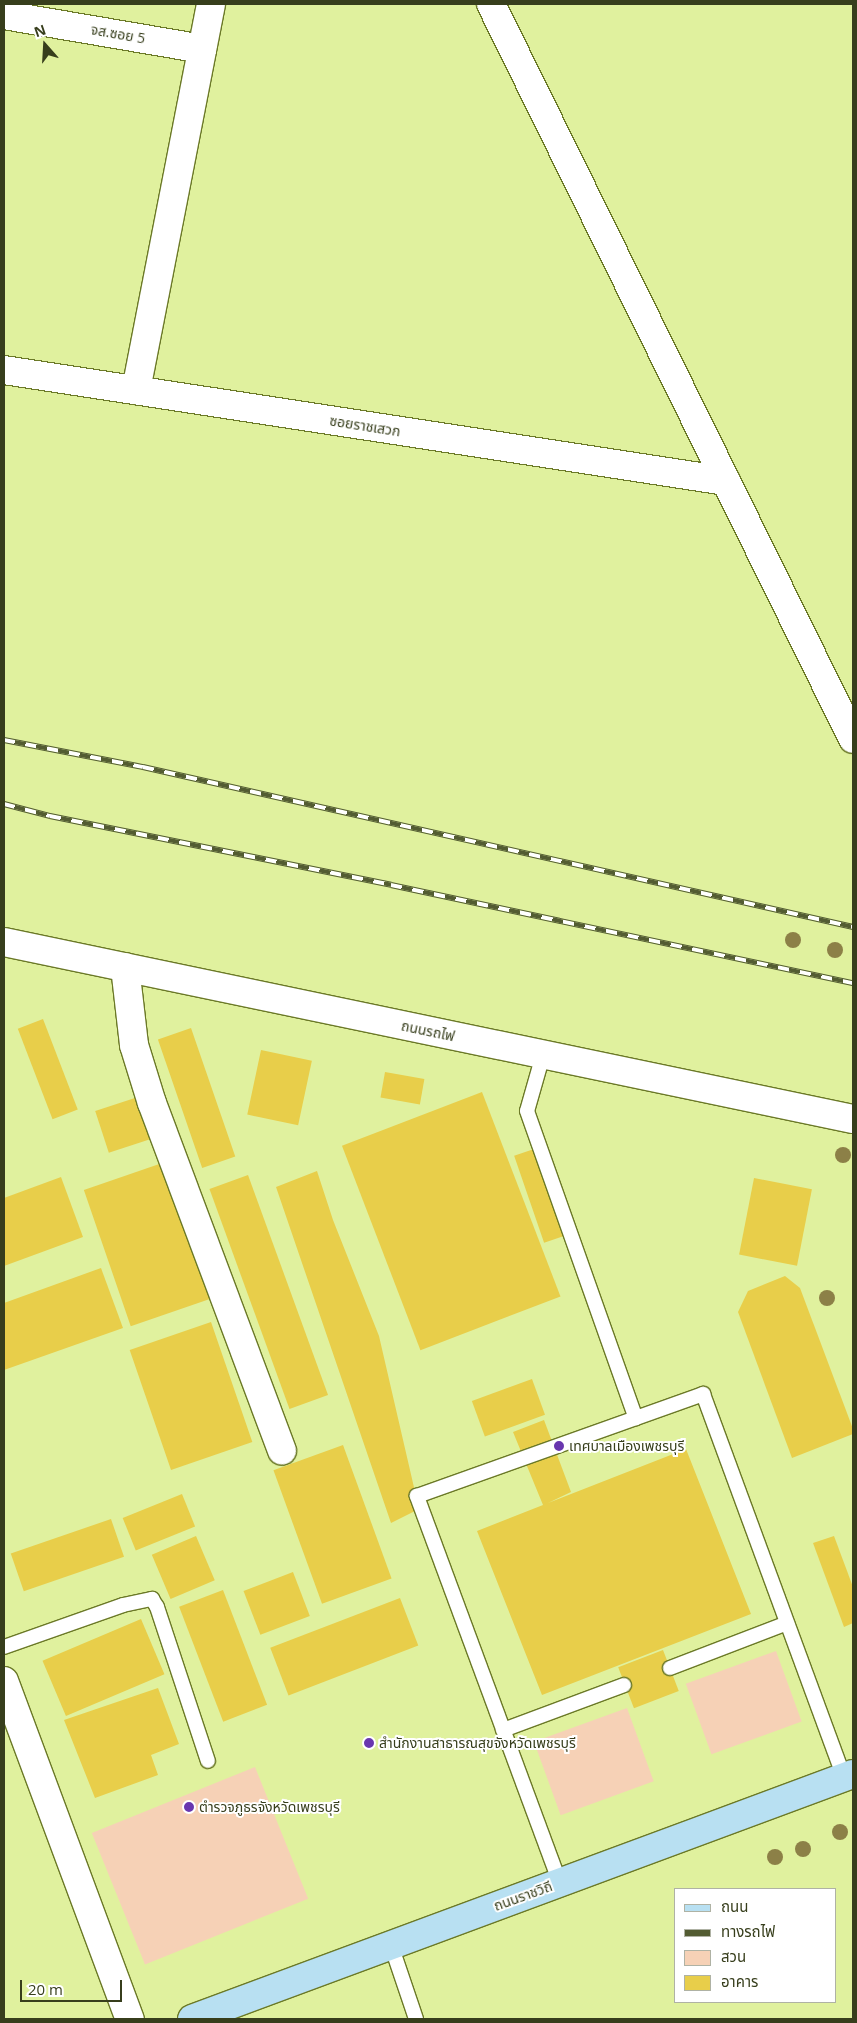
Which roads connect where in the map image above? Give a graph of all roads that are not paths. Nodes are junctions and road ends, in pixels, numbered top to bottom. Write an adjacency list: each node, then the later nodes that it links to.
1 (211, 4): 4 (street)
2 (492, 4): 7 (street)
3 (4, 14): 4 (street, จส.ซอย 5)
4 (202, 49): 6 (street)
5 (4, 370): 6 (street, ซอยราชเสวก)
6 (136, 390): 7 (street, ซอยราชเสวก)
7 (726, 481): 8 (street)
8 (853, 739)
9 (4, 942): 10 (street, ถนนรถไฟ)
10 (125, 968): 11 (street, ถนนรถไฟ); 14 (street)
11 (544, 1055): 12 (street, ถนนรถไฟ); 13 (lane)
12 (853, 1119)
13 (636, 1418): 15 (lane); 20 (lane)
14 (282, 1450)
15 (787, 1623): 17 (lane); 22 (lane)
16 (4, 1647): 21 (lane)
17 (670, 1668)
18 (4, 1681): 25 (street)
19 (624, 1685): 20 (lane)
20 (504, 1730): 23 (lane)
21 (208, 1761)
22 (849, 1775): 23 (main road, ถนนราชวิถี)
23 (560, 1883): 24 (main road, ถนนราชวิถี)
24 (391, 1945): 26 (main road, ถนนราชวิถี); 27 (lane)
25 (130, 2019)
26 (192, 2019)
27 (416, 2019)

